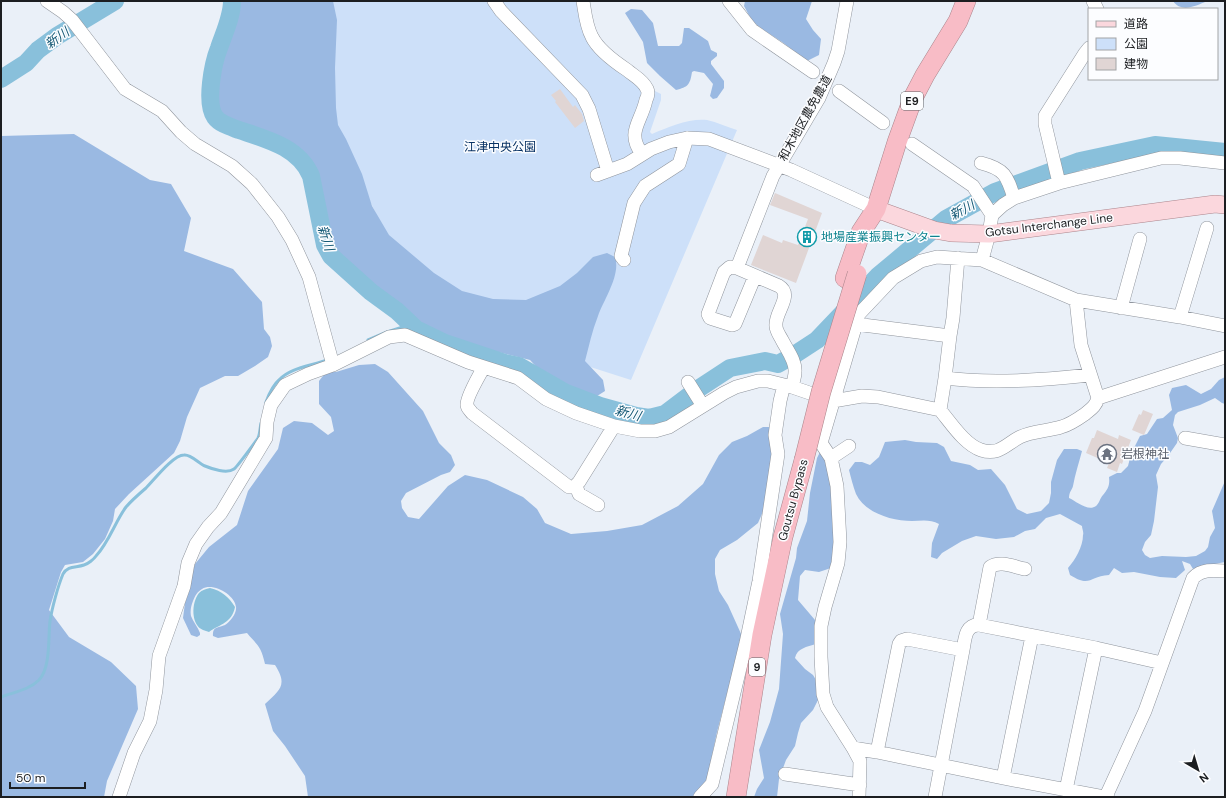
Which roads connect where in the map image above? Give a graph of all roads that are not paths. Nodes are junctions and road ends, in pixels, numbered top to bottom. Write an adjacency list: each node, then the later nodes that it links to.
1 (47, 1): 37 (street)
2 (494, 1): 13 (street)
3 (583, 1): 13 (street)
4 (729, 1): 8 (street)
5 (847, 1): 16 (street, 和木地区農免農道)
6 (966, 1): 20 (highway, E9)
7 (1088, 49): 17 (street)
8 (813, 72)
9 (839, 91): 10 (street)
10 (884, 123)
11 (687, 138): 13 (street); 16 (street); 26 (street)
12 (912, 144): 21 (street)
13 (642, 154)
14 (981, 163): 18 (street)
15 (1225, 163): 17 (street)
16 (779, 166): 20 (street); 28 (street, 和木地区農免農道)
17 (1058, 182): 18 (street)
18 (1014, 196): 21 (street)
19 (1225, 205): 23 (main road, Gotsu Interchange Line)
20 (876, 209): 23 (main road, Gotsu Interchange Line); 70 (highway, Goutsu Bypass / 9, bridge)
21 (990, 212): 23 (street)
22 (1207, 228): 32 (street)
23 (989, 234): 27 (street)
24 (1140, 239): 31 (street)
25 (958, 258): 27 (street); 33 (street); 35 (street)
26 (624, 260)
27 (982, 260): 30 (street)
28 (737, 268): 29 (street); 29 (street)
29 (755, 276): 42 (street)
30 (1076, 300): 31 (street); 39 (street)
31 (1121, 308): 32 (street)
32 (1180, 317): 34 (street)
33 (855, 324): 35 (street); 44 (street)
34 (1225, 326)
35 (950, 336): 40 (street)
36 (1225, 357): 43 (street)
37 (332, 365): 38 (street); 68 (street)
38 (484, 367): 47 (street); 52 (street)
39 (1090, 376): 40 (street); 43 (street)
40 (945, 378): 46 (street)
41 (690, 385): 45 (street)
42 (788, 386): 44 (street); 45 (street); 69 (street)
43 (1098, 398): 46 (street)
44 (833, 401): 46 (street); 51 (street)
45 (701, 403): 47 (street)
46 (940, 410)
47 (614, 426): 52 (street)
48 (1185, 438): 49 (street)
49 (1225, 445)
50 (849, 446): 51 (street)
51 (831, 458): 61 (street)
52 (576, 486): 53 (street)
53 (598, 505)
54 (1025, 569): 56 (street)
55 (1225, 570): 60 (street)
56 (979, 625): 57 (street); 59 (street)
57 (1032, 636): 58 (street); 65 (street)
58 (1096, 648): 60 (street); 66 (street)
59 (963, 650): 62 (street); 63 (street)
60 (1162, 663): 72 (street)
61 (853, 748): 62 (street); 67 (street)
62 (877, 752): 63 (street)
63 (941, 766): 65 (street); 71 (street)
64 (784, 774): 67 (street)
65 (1004, 778): 66 (street)
66 (1066, 790): 72 (street)
67 (860, 791)
68 (119, 797)
69 (700, 797)
70 (736, 797)
71 (935, 797)
72 (1106, 797)

